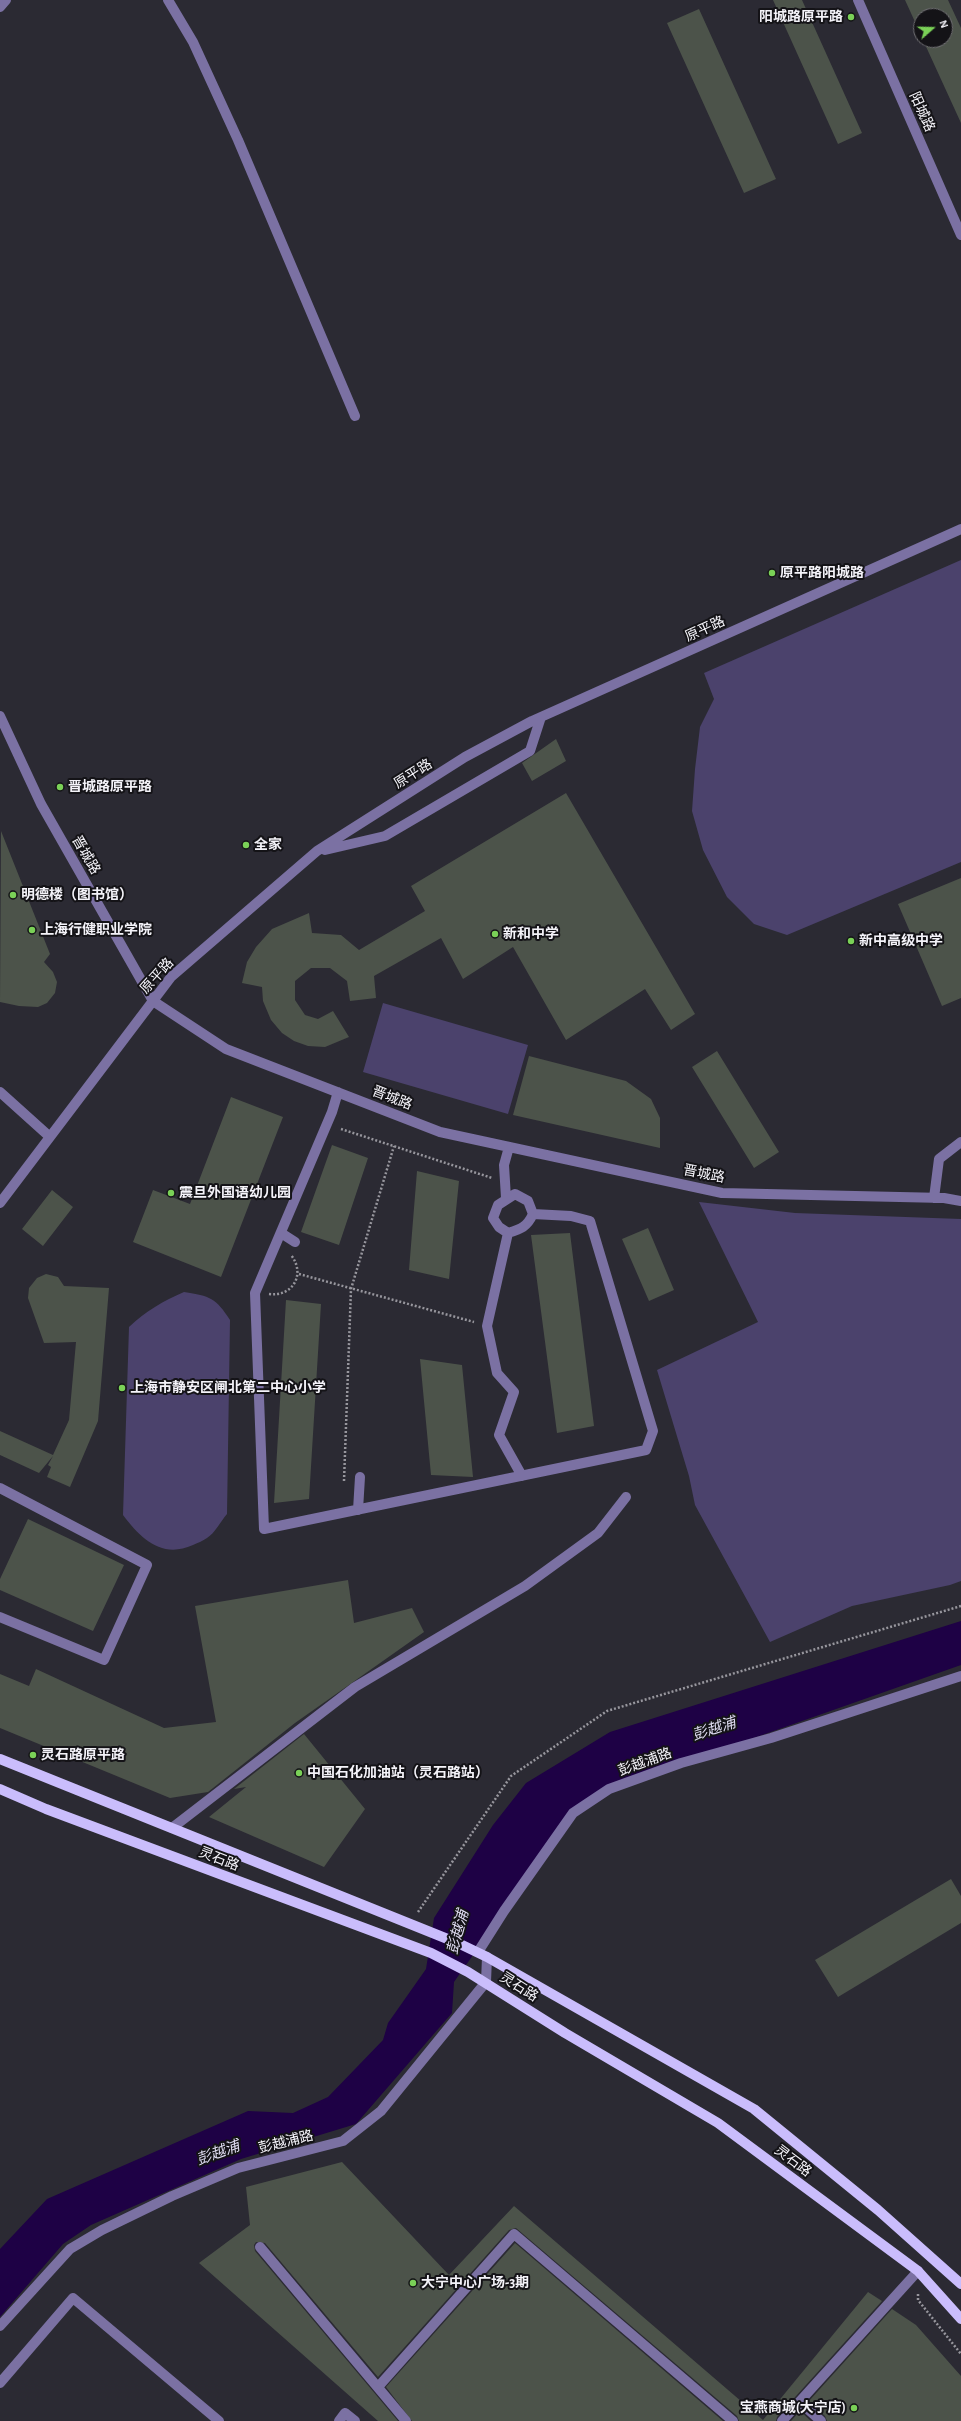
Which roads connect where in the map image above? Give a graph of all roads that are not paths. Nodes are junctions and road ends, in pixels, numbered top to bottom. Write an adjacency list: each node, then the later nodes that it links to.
1 (6, 0): 4 (street)
2 (168, 0): 6 (street)
3 (858, 0): 5 (street, 阳城路)
4 (0, 7)
5 (961, 235)
6 (355, 416)
7 (961, 529): 9 (street, 原平路)
8 (0, 716): 11 (street, 晋城路)
9 (541, 717): 10 (street, 原平路); 10 (street)
10 (317, 851): 11 (street, 原平路)
11 (153, 1001): 13 (street, 晋城路); 14 (street, 原平路)
12 (0, 1092): 14 (street)
13 (338, 1092): 16 (street, 晋城路); 22 (street)
14 (50, 1137): 20 (street, 原平路)
15 (961, 1142): 18 (street)
16 (509, 1147): 17 (street); 18 (street, 晋城路)
17 (506, 1198): 21 (street); 23 (street)
18 (934, 1198): 19 (street, 晋城路)
19 (961, 1201)
20 (0, 1203)
21 (533, 1214): 23 (street); 25 (street)
22 (281, 1233): 24 (street); 29 (street)
23 (508, 1234): 25 (street)
24 (294, 1242)
25 (522, 1476): 29 (street)
26 (360, 1477): 29 (street)
27 (0, 1488): 30 (street)
28 (626, 1497): 34 (street)
29 (358, 1510)
30 (0, 1617)
31 (961, 1676): 35 (street, 彭越浦路)
32 (0, 1759): 34 (main road, 灵石路)
33 (0, 1789): 37 (main road, 灵石路)
34 (172, 1828): 35 (main road, 灵石路)
35 (478, 1952): 36 (main road, 灵石路)
36 (487, 1957): 37 (street); 40 (main road, 灵石路)
37 (486, 1982): 39 (main road, 灵石路); 42 (street, 彭越浦路)
38 (260, 2247): 44 (street)
39 (918, 2271): 41 (main road, 灵石路); 45 (street)
40 (961, 2284)
41 (961, 2319)
42 (0, 2326)
43 (0, 2383): 46 (street)
44 (378, 2388): 49 (street); 50 (street)
45 (800, 2402): 51 (street); 52 (street)
46 (219, 2421)
47 (339, 2421): 48 (street)
48 (355, 2421)
49 (406, 2421)
50 (733, 2421)
51 (782, 2421)
52 (821, 2421)

